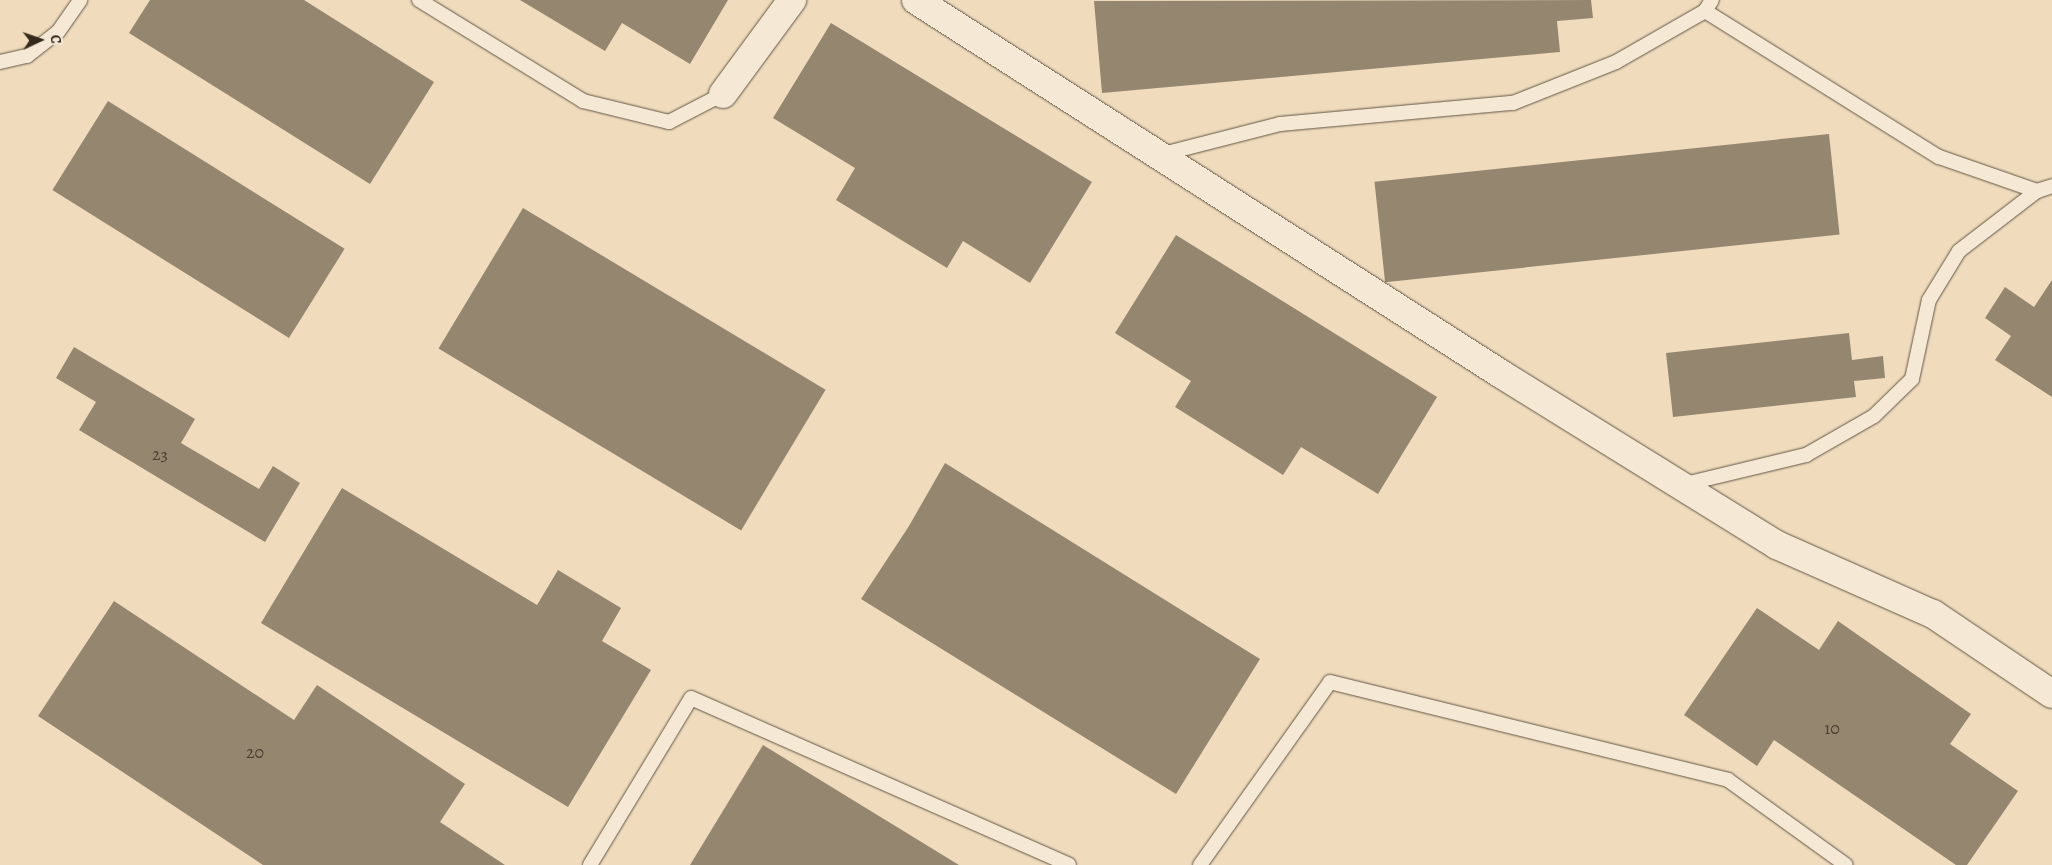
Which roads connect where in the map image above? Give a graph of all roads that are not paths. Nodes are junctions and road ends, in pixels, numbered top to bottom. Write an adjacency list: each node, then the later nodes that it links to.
1 (80, 0): 6 (lane)
2 (419, 0): 7 (lane)
3 (792, 0): 7 (street)
4 (916, 0): 8 (street)
5 (1708, 6): 8 (lane); 10 (lane)
6 (0, 62)
7 (723, 94)
8 (1158, 155): 11 (street)
9 (2052, 186): 10 (lane)
10 (2037, 192): 11 (lane)
11 (1681, 485): 12 (street)
12 (2052, 694)
13 (590, 865): 14 (lane)
14 (1069, 865)
15 (1200, 865): 16 (lane)
16 (1846, 865)

